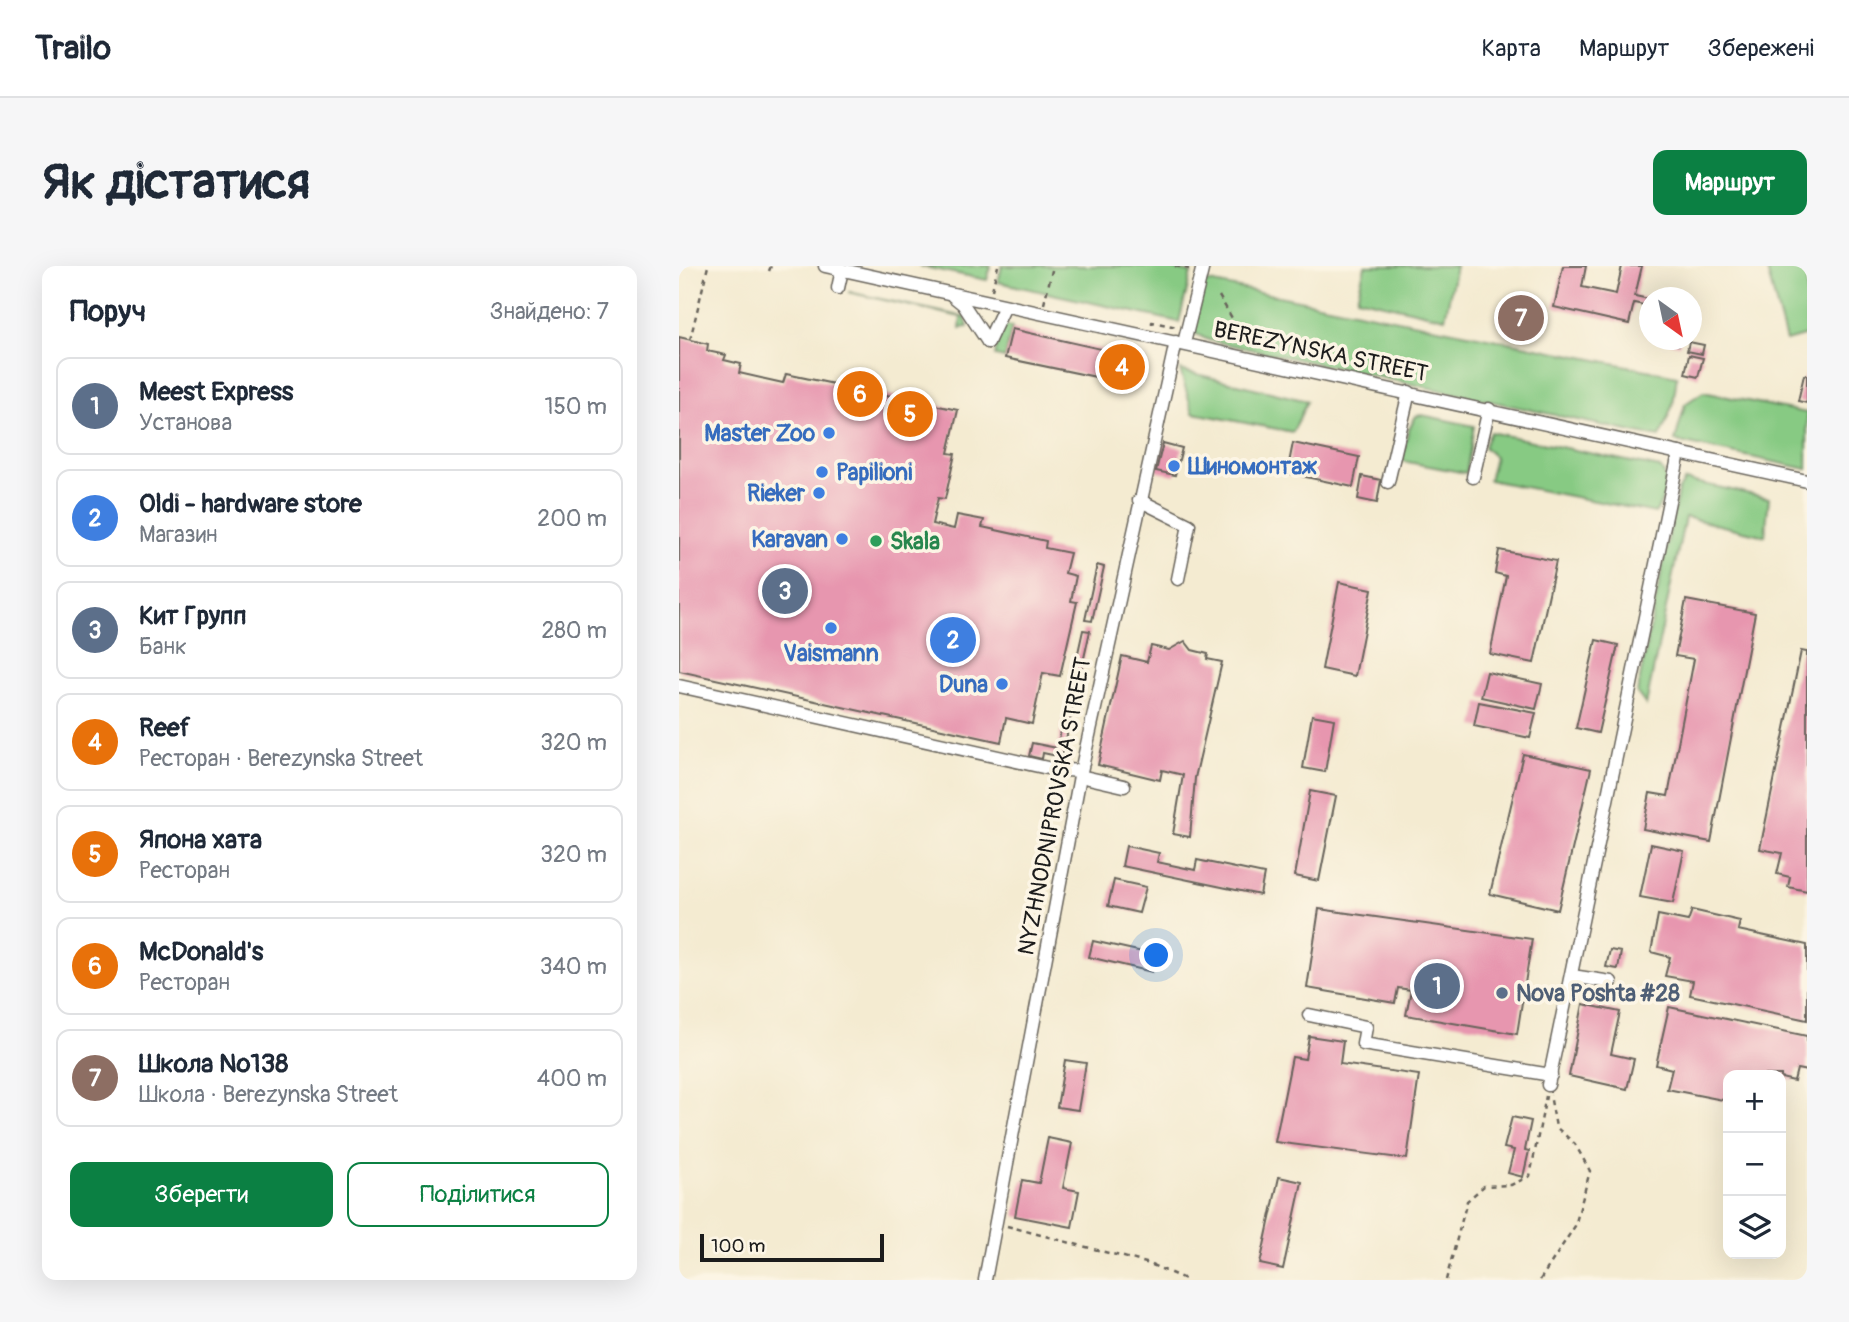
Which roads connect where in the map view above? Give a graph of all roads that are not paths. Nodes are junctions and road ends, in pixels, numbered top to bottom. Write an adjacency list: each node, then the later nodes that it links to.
1 (825, 266): 3 (street, BEREZYNSKA STREET)
2 (1202, 268): 7 (street, NYZHNODNIPROVSKA STREET)
3 (842, 270): 4 (street); 5 (street, BEREZYNSKA STREET)
4 (838, 288)
5 (950, 294): 6 (street, BEREZYNSKA STREET); 6 (street)
6 (1005, 306): 7 (street, BEREZYNSKA STREET)
7 (1180, 343): 8 (street, BEREZYNSKA STREET); 14 (street, NYZHNODNIPROVSKA STREET)
8 (1409, 392): 9 (street, BEREZYNSKA STREET); 13 (street)
9 (1489, 410): 10 (street, BEREZYNSKA STREET); 11 (street)
10 (1679, 453): 12 (street, BEREZYNSKA STREET); 19 (street)
11 (1473, 477)
12 (1807, 481)
13 (1388, 482)
14 (1139, 500): 15 (street); 17 (street, NYZHNODNIPROVSKA STREET)
15 (1178, 579)
16 (679, 685): 17 (street)
17 (1080, 774): 18 (street); 22 (street, NYZHNODNIPROVSKA STREET)
18 (1124, 786)
19 (1572, 976): 20 (street); 21 (street)
20 (1611, 982)
21 (1308, 1015)
22 (985, 1280)

